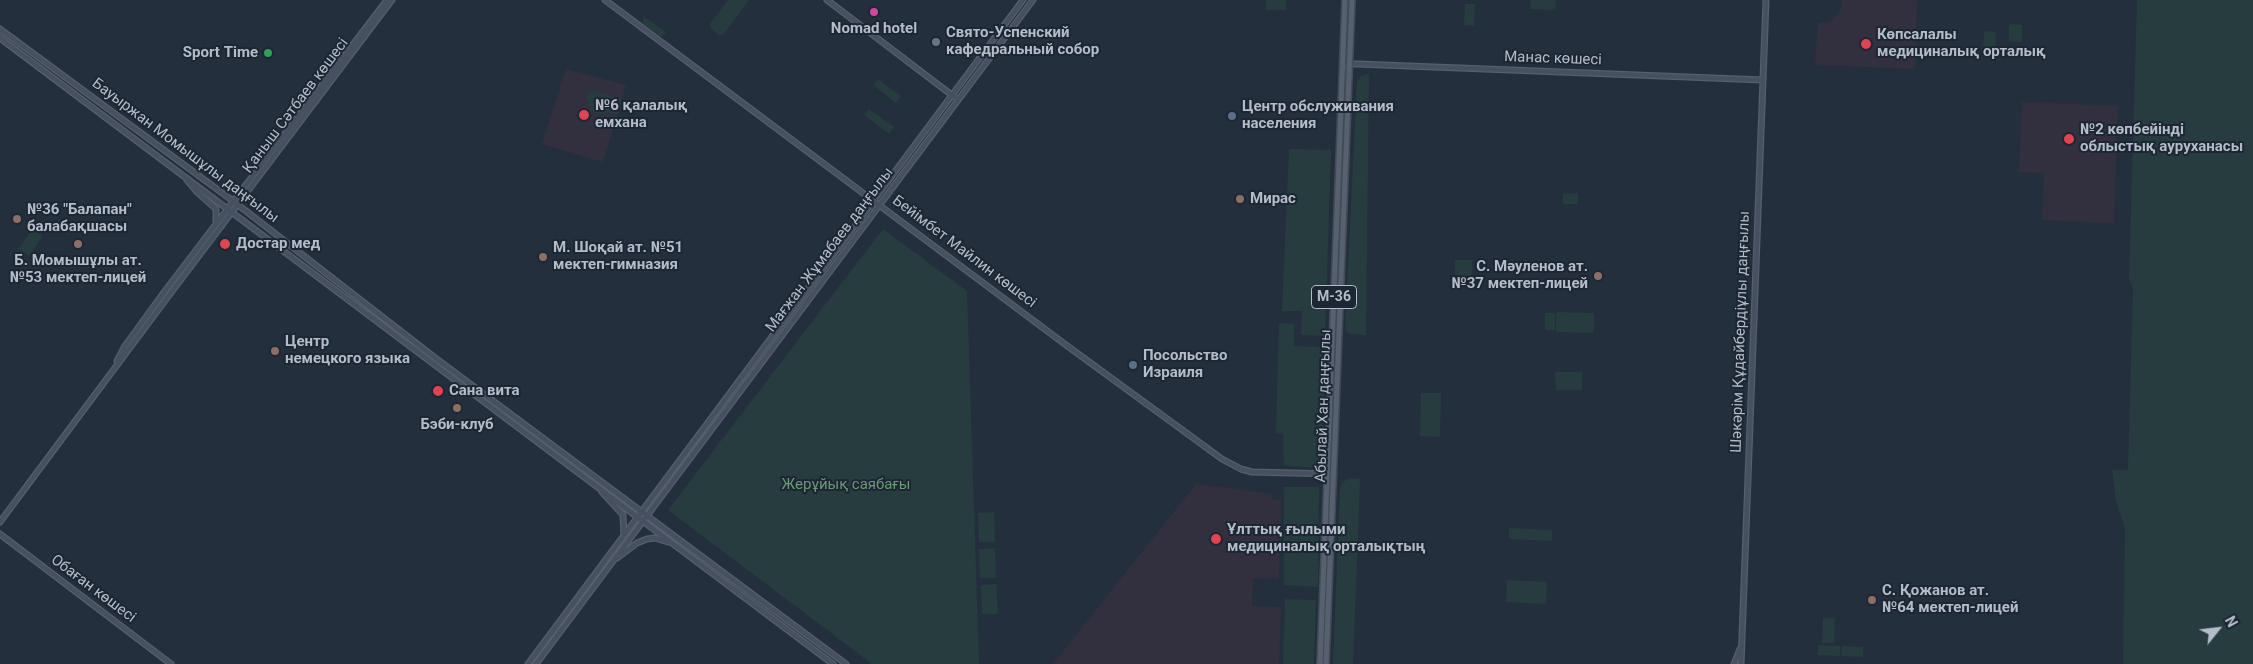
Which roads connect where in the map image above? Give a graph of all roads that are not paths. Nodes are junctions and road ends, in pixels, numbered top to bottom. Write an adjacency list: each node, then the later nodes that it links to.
1 (387, 0): 21 (main road, Қаныш Сәтбаев көшесі)
2 (392, 0): 21 (main road, Қаныш Сәтбаев көшесі)
3 (605, 0): 11 (main road, Бейімбет Майлин көшесі)
4 (617, 0): 11 (main road)
5 (827, 0): 17 (main road)
6 (1023, 0): 17 (main road, Мағжан Жұмабаев даңғылы)
7 (1033, 0): 18 (main road, Мағжан Жұмабаев даңғылы)
8 (1345, 0): 15 (main road, Абылай Хан даңғылы / M-36)
9 (1352, 0): 14 (main road, Абылай Хан даңғылы / M-36)
10 (1766, 0): 16 (main road, Шәкәрім Құдайбердіұлы даңғылы)
11 (613, 6): 20 (main road, Бейімбет Майлин көшесі)
12 (0, 29): 21 (main road, Бауыржан Момышұлы даңғылы)
13 (0, 38): 19 (main road, Бауыржан Момышұлы даңғылы)
14 (1351, 64): 15 (main road, Манас көшесі); 16 (main road, Манас көшесі); 26 (main road, Абылай Хан даңғылы / M-36)
15 (1343, 68): 27 (main road, Абылай Хан даңғылы / M-36)
16 (1763, 80): 38 (main road, Шәкәрім Құдайбердіұлы даңғылы)
17 (952, 95): 18 (main road); 20 (main road, Мағжан Жұмабаев даңғылы)
18 (957, 99): 22 (main road, Мағжан Жұмабаев даңғылы)
19 (183, 175): 23 (main road, Бауыржан Момышұлы даңғылы); 24 (main road)
20 (875, 200): 22 (main road, Бейімбет Майлин көшесі); 29 (main road, Мағжан Жұмабаев даңғылы)
21 (235, 203): 23 (main road, Қаныш Сәтбаев көшесі); 29 (main road, Бауыржан Момышұлы даңғылы)
22 (880, 204): 27 (main road, Бейімбет Майлин көшесі); 30 (main road, Мағжан Жұмабаев даңғылы)
23 (230, 210): 24 (main road, Қаныш Сәтбаев көшесі); 25 (main road, Қаныш Сәтбаев көшесі); 28 (main road, Бауыржан Момышұлы даңғылы)
24 (213, 230): 25 (main road, Қаныш Сәтбаев көшесі)
25 (112, 371): 32 (main road, Қаныш Сәтбаев көшесі)
26 (1334, 474): 27 (main road, Бейімбет Майлин көшесі); 45 (main road, Абылай Хан даңғылы / M-36)
27 (1326, 475): 44 (main road, Абылай Хан даңғылы / M-36)
28 (600, 489): 31 (main road, Бауыржан Момышұлы даңғылы); 35 (main road)
29 (642, 512): 30 (main road, Бауыржан Момышұлы даңғылы); 31 (main road, Мағжан Жұмабаев даңғылы)
30 (647, 516): 33 (main road, Мағжан Жұмабаев даңғылы); 43 (main road)
31 (638, 518): 33 (main road, Бауыржан Момышұлы даңғылы); 35 (main road)
32 (0, 522)
33 (643, 522): 36 (main road); 37 (main road)
34 (0, 534): 39 (main road, Обаған көшесі)
35 (624, 536): 40 (main road)
36 (672, 543): 37 (main road); 42 (main road)
37 (614, 560): 41 (main road)
38 (1741, 645): 46 (main road); 47 (main road, Шәкәрім Құдайбердіұлы даңғылы)
39 (171, 664)
40 (528, 664)
41 (536, 664)
42 (833, 664)
43 (846, 664)
44 (1320, 664)
45 (1326, 664)
46 (1734, 664)
47 (1741, 664)

